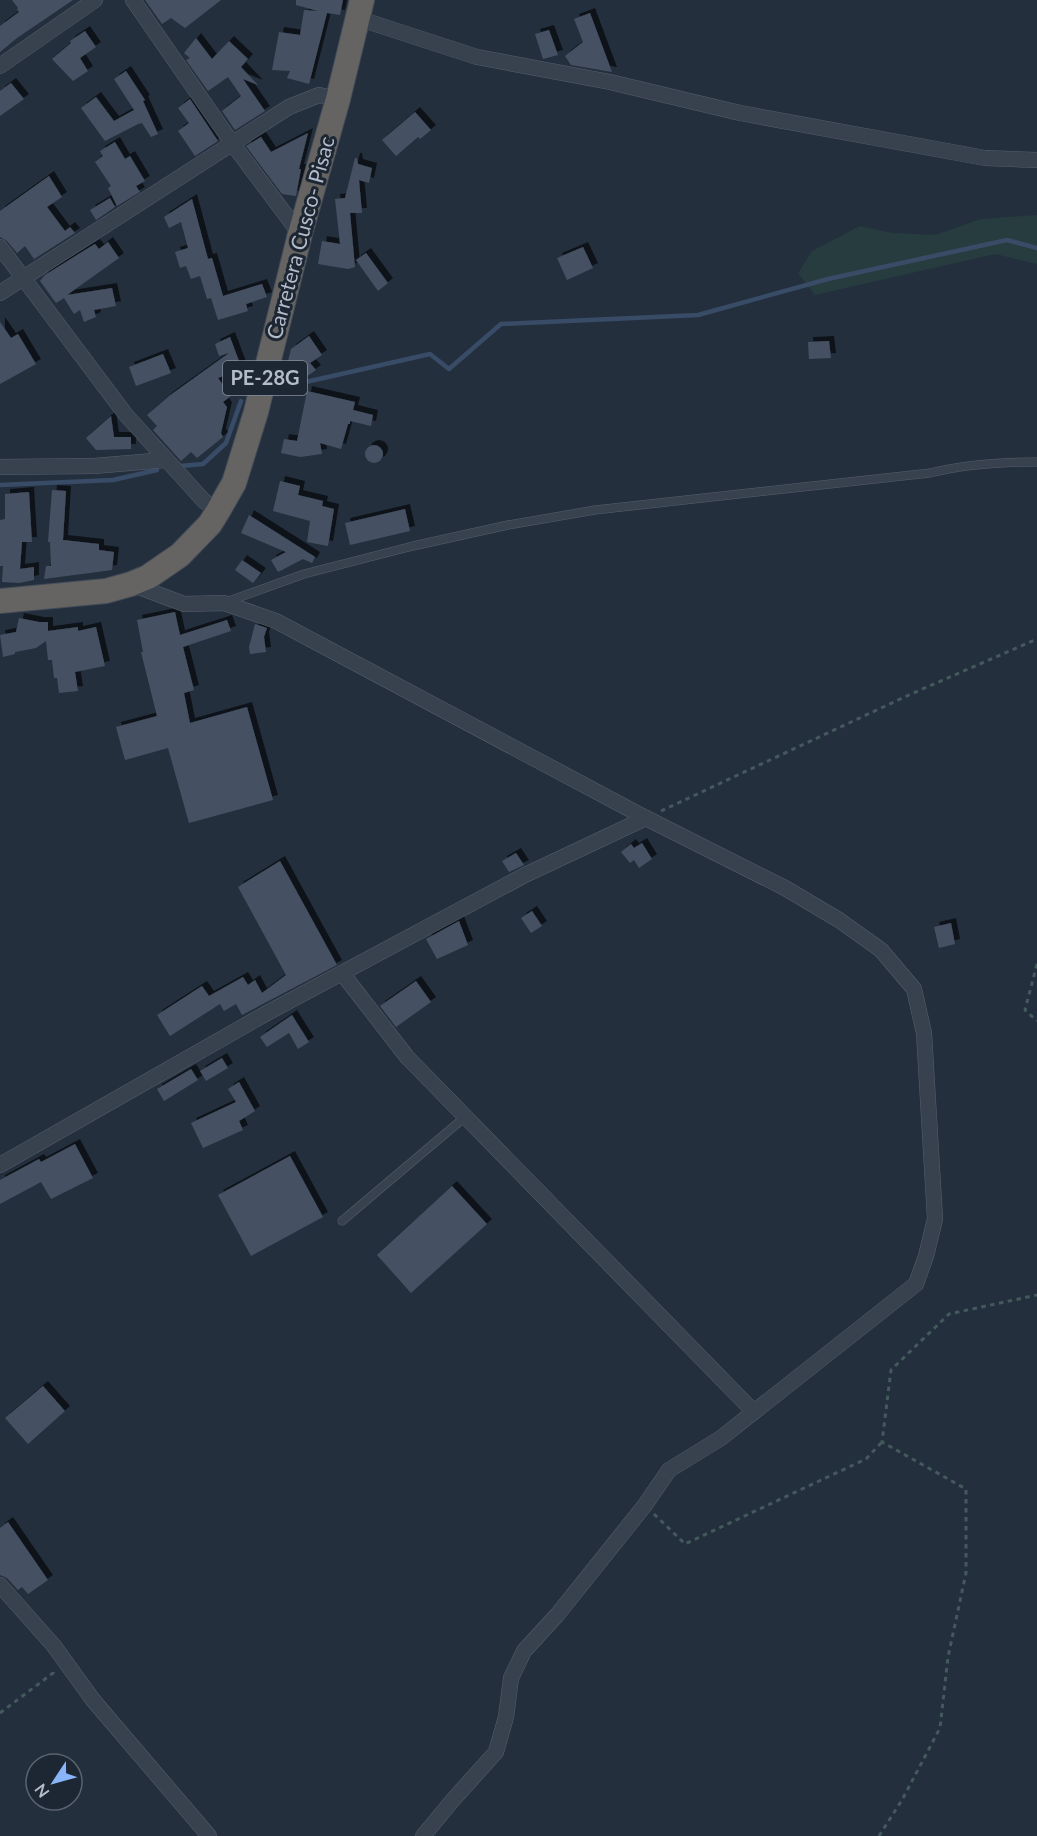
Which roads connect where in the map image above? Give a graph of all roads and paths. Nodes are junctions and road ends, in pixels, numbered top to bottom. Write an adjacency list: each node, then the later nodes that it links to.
1 (95, 0): 4 (street)
2 (132, 0): 6 (street)
3 (360, 9): 5 (highway, Carretera Cusco- Pisac / PE-28G); 7 (street)
4 (0, 66)
5 (338, 99): 6 (street); 8 (highway, Carretera Cusco- Pisac / PE-28G)
6 (231, 143): 8 (street); 10 (street)
7 (1037, 160)
8 (300, 234): 15 (highway, Carretera Cusco- Pisac / PE-28G)
9 (0, 247): 10 (street)
10 (24, 277): 11 (street); 12 (street)
11 (0, 293)
12 (165, 460): 14 (street); 15 (street)
13 (1037, 462): 18 (lane)
14 (0, 467)
15 (218, 511): 16 (highway, Carretera Cusco- Pisac / PE-28G)
16 (131, 584): 17 (highway, Carretera Cusco- Pisac / PE-28G); 18 (street)
17 (0, 601)
18 (224, 603): 20 (street)
19 (1037, 639): 20 (path)
20 (646, 818): 22 (street); 28 (street)
21 (1037, 964): 23 (path)
22 (342, 973): 24 (street); 25 (street)
23 (1037, 1020)
24 (465, 1117): 26 (lane); 28 (street)
25 (0, 1165)
26 (342, 1221)
27 (1037, 1295): 29 (path)
28 (754, 1412): 30 (street)
29 (882, 1443): 30 (path); 36 (path)
30 (645, 1505): 35 (street)
31 (0, 1585): 32 (street)
32 (54, 1646): 33 (path); 34 (street)
33 (0, 1713)
34 (209, 1836)
35 (423, 1836)
36 (879, 1836)

